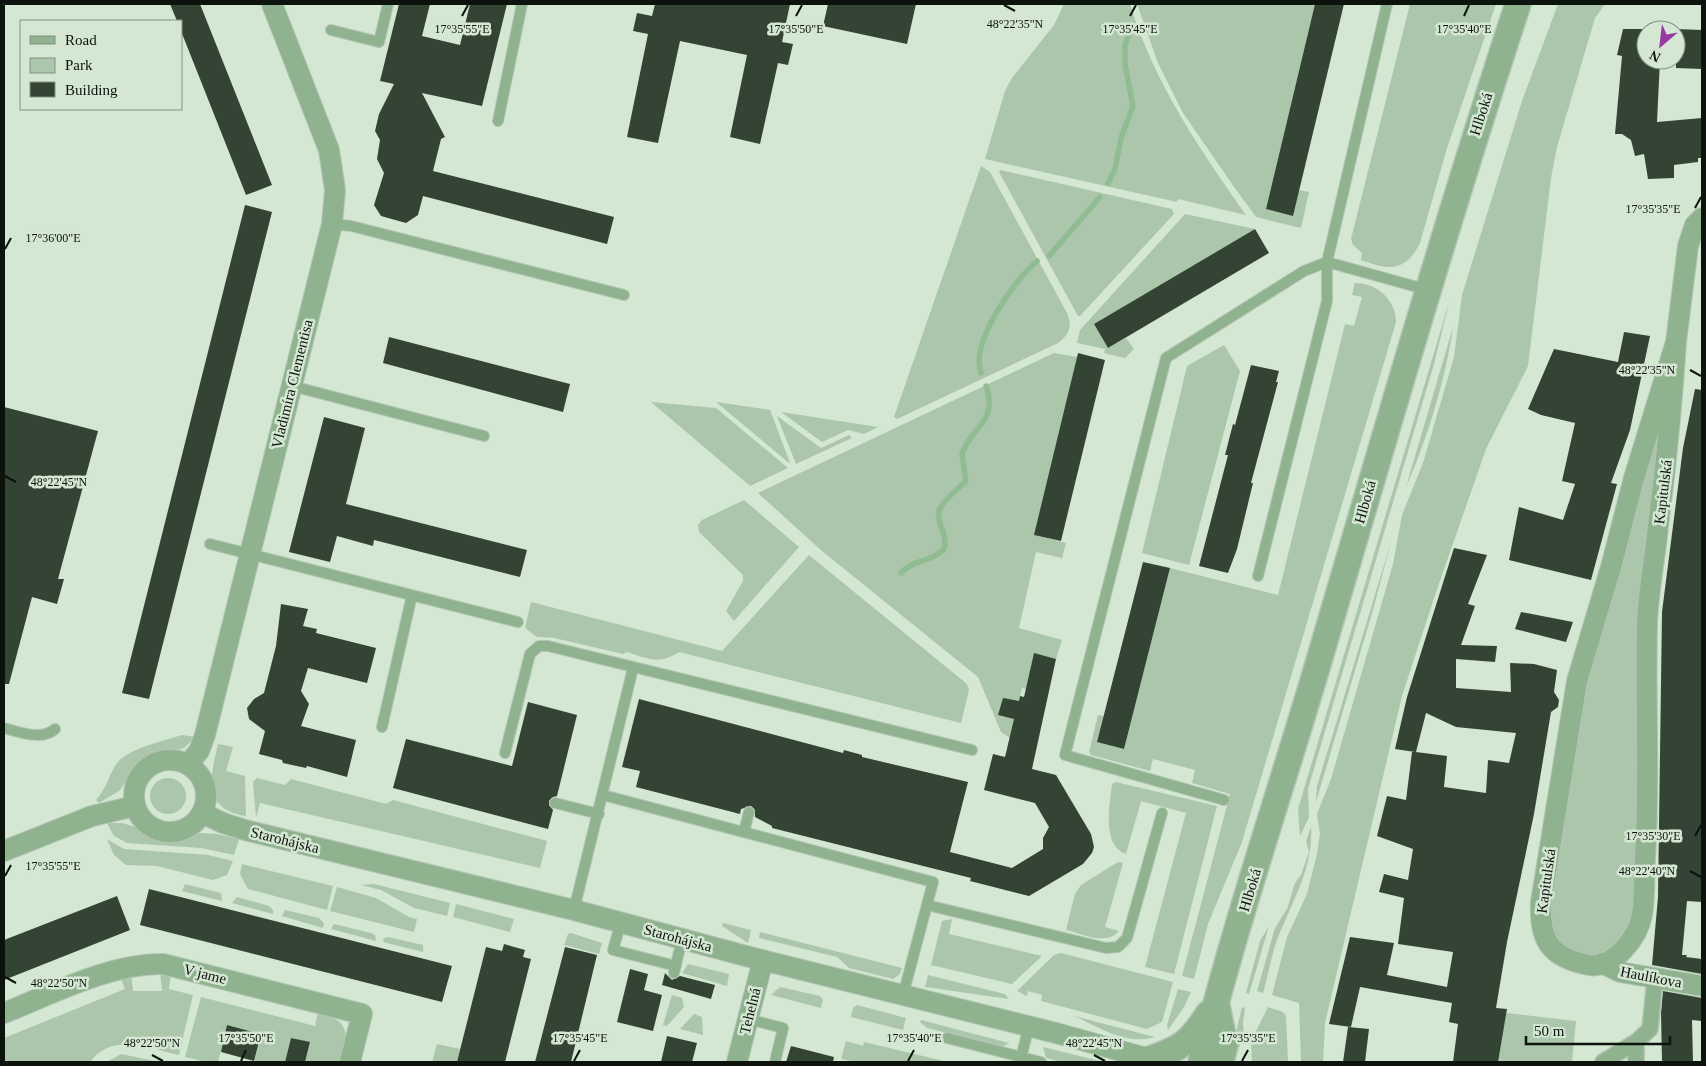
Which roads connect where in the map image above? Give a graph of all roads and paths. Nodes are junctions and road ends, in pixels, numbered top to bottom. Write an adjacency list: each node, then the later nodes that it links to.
1 (272, 4): 9 (street, Vladimíra Clementisa)
2 (388, 4): 6 (lane)
3 (522, 4): 7 (lane)
4 (1388, 4): 10 (lane)
5 (1518, 4): 11 (street, Hlboká)
6 (331, 30)
7 (498, 122)
8 (1702, 218): 13 (street, Kapitulská)
9 (332, 224): 12 (lane); 14 (street, Vladimíra Clementisa)
10 (1327, 262): 11 (lane); 18 (lane); 29 (lane)
11 (1428, 290): 47 (street, Hlboká)
12 (624, 295)
13 (1676, 342): 43 (street, Kapitulská); 43 (street, Kapitulská)
14 (292, 386): 15 (lane); 17 (street, Vladimíra Clementisa)
15 (484, 436)
16 (210, 544): 17 (lane)
17 (251, 554): 19 (lane); 27 (street, Vladimíra Clementisa)
18 (1258, 576)
19 (412, 595): 20 (lane); 22 (lane)
20 (518, 622)
21 (633, 668): 25 (lane); 26 (lane); 28 (lane)
22 (382, 727)
23 (4, 728): 24 (lane)
24 (55, 729)
25 (972, 750)
26 (505, 754)
27 (188, 764): 31 (street); 33 (street)
28 (603, 795): 35 (lane); 36 (lane)
29 (1224, 800)
30 (555, 803): 35 (lane)
31 (134, 806): 33 (street); 37 (street)
32 (749, 812): 36 (lane)
33 (202, 813): 39 (street, Starohájska)
34 (1162, 813): 38 (lane)
35 (599, 814): 39 (lane)
36 (744, 832): 38 (lane)
37 (4, 851)
38 (927, 904): 46 (lane)
39 (574, 910): 40 (street, Starohájska)
40 (621, 922): 41 (street, Starohájska); 41 (lane)
41 (682, 939): 42 (street, Starohájska)
42 (763, 960): 46 (street, Starohájska); 49 (street, Tehelná)
43 (1602, 963): 44 (street, Haulíkova)
44 (1654, 980): 45 (street, Haulíkova); 52 (street)
45 (1702, 986)
46 (903, 995): 50 (street, Starohájska)
47 (1216, 1001): 53 (street, Hlboká); 59 (street, Hlboká); 60 (street, Hlboká)
48 (4, 1013): 55 (street, V jame)
49 (748, 1019): 56 (street, Tehelná); 57 (lane)
50 (1029, 1026): 53 (street, Starohájska); 54 (lane)
51 (948, 1038): 54 (lane)
52 (1636, 1042): 61 (street); 62 (street)
53 (1166, 1059)
54 (1021, 1060): 58 (lane)
55 (350, 1062)
56 (737, 1062)
57 (775, 1062)
58 (1041, 1062)
59 (1201, 1062)
60 (1221, 1062)
61 (1602, 1062)
62 (1636, 1062)

